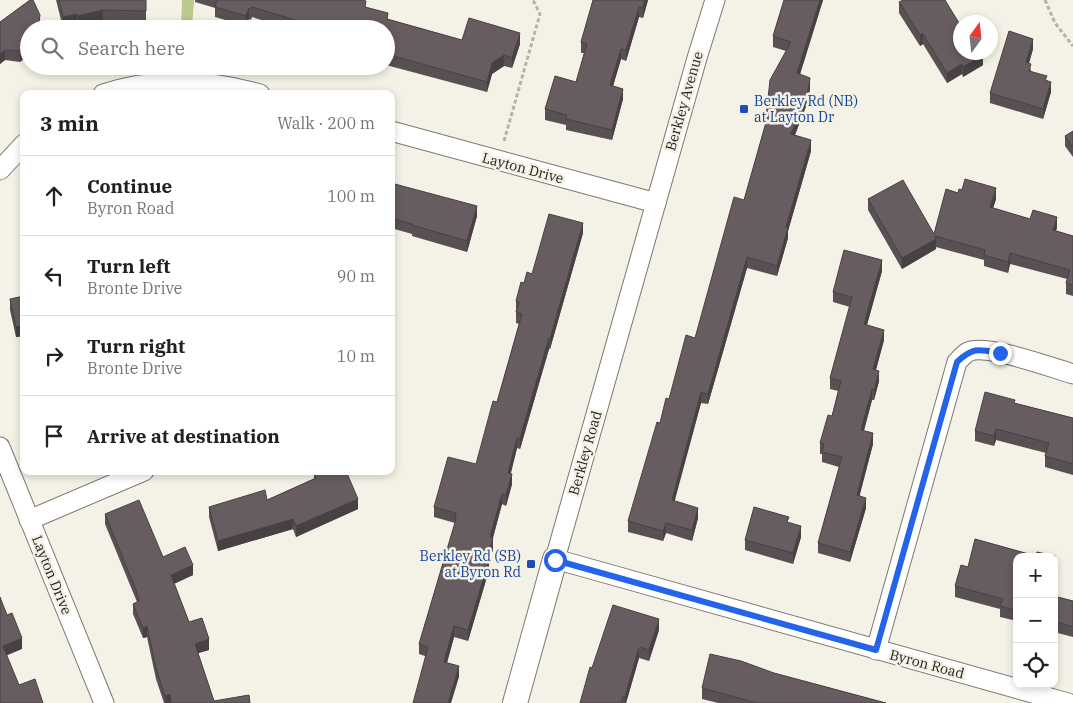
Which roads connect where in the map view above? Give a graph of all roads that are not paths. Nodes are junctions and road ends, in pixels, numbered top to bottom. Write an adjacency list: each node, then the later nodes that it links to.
1 (715, 0): 7 (street, Berkley Avenue)
2 (115, 90): 3 (street)
3 (242, 90)
4 (395, 132): 7 (street, Layton Drive)
5 (20, 148): 6 (street)
6 (0, 170)
7 (656, 203): 12 (street, Berkley Road)
8 (1073, 374): 13 (street)
9 (0, 447): 11 (street, Layton Drive)
10 (135, 475): 11 (street)
11 (29, 520): 14 (street, Layton Drive)
12 (555, 560): 13 (street, Byron Road); 15 (street, Berkley Road)
13 (876, 650): 16 (street, Byron Road)
14 (104, 703)
15 (514, 703)
16 (1068, 703)

